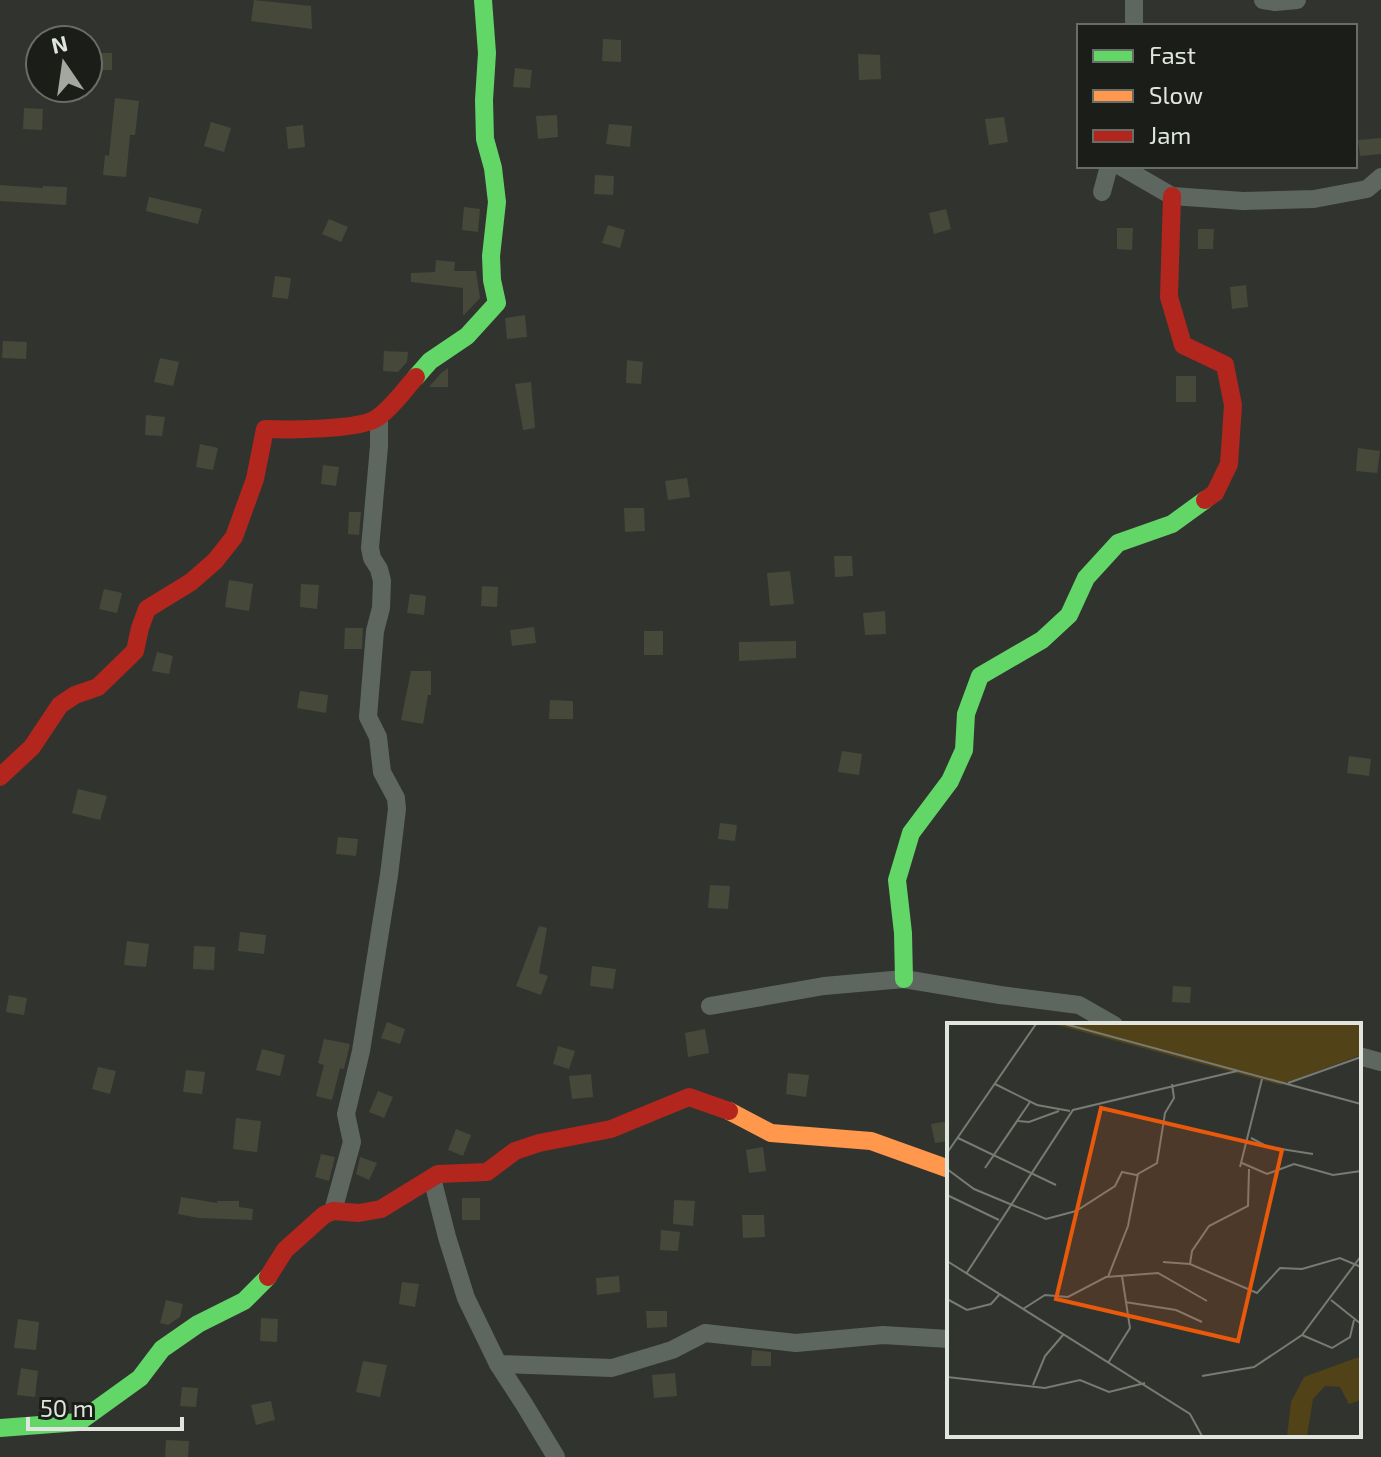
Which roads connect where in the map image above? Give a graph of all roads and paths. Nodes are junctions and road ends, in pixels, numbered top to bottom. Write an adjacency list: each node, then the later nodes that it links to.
1 (483, 0): 11 (street)
2 (1134, 0): 5 (street)
3 (1263, 0): 4 (street)
4 (1297, 0)
5 (1134, 24)
6 (1108, 168): 9 (street)
7 (1123, 168): 10 (street)
8 (1381, 177): 10 (street)
9 (1102, 192)
10 (1172, 196): 13 (street)
11 (379, 417): 12 (street); 20 (street)
12 (0, 777)
13 (904, 979): 14 (street); 15 (street)
14 (710, 1006)
15 (1110, 1023)
16 (1361, 1057): 17 (street)
17 (1381, 1062)
18 (947, 1168): 19 (street)
19 (432, 1178): 20 (street); 22 (street)
20 (333, 1211): 23 (street)
21 (947, 1339): 22 (street)
22 (498, 1364): 24 (street)
23 (0, 1428)
24 (556, 1457)

